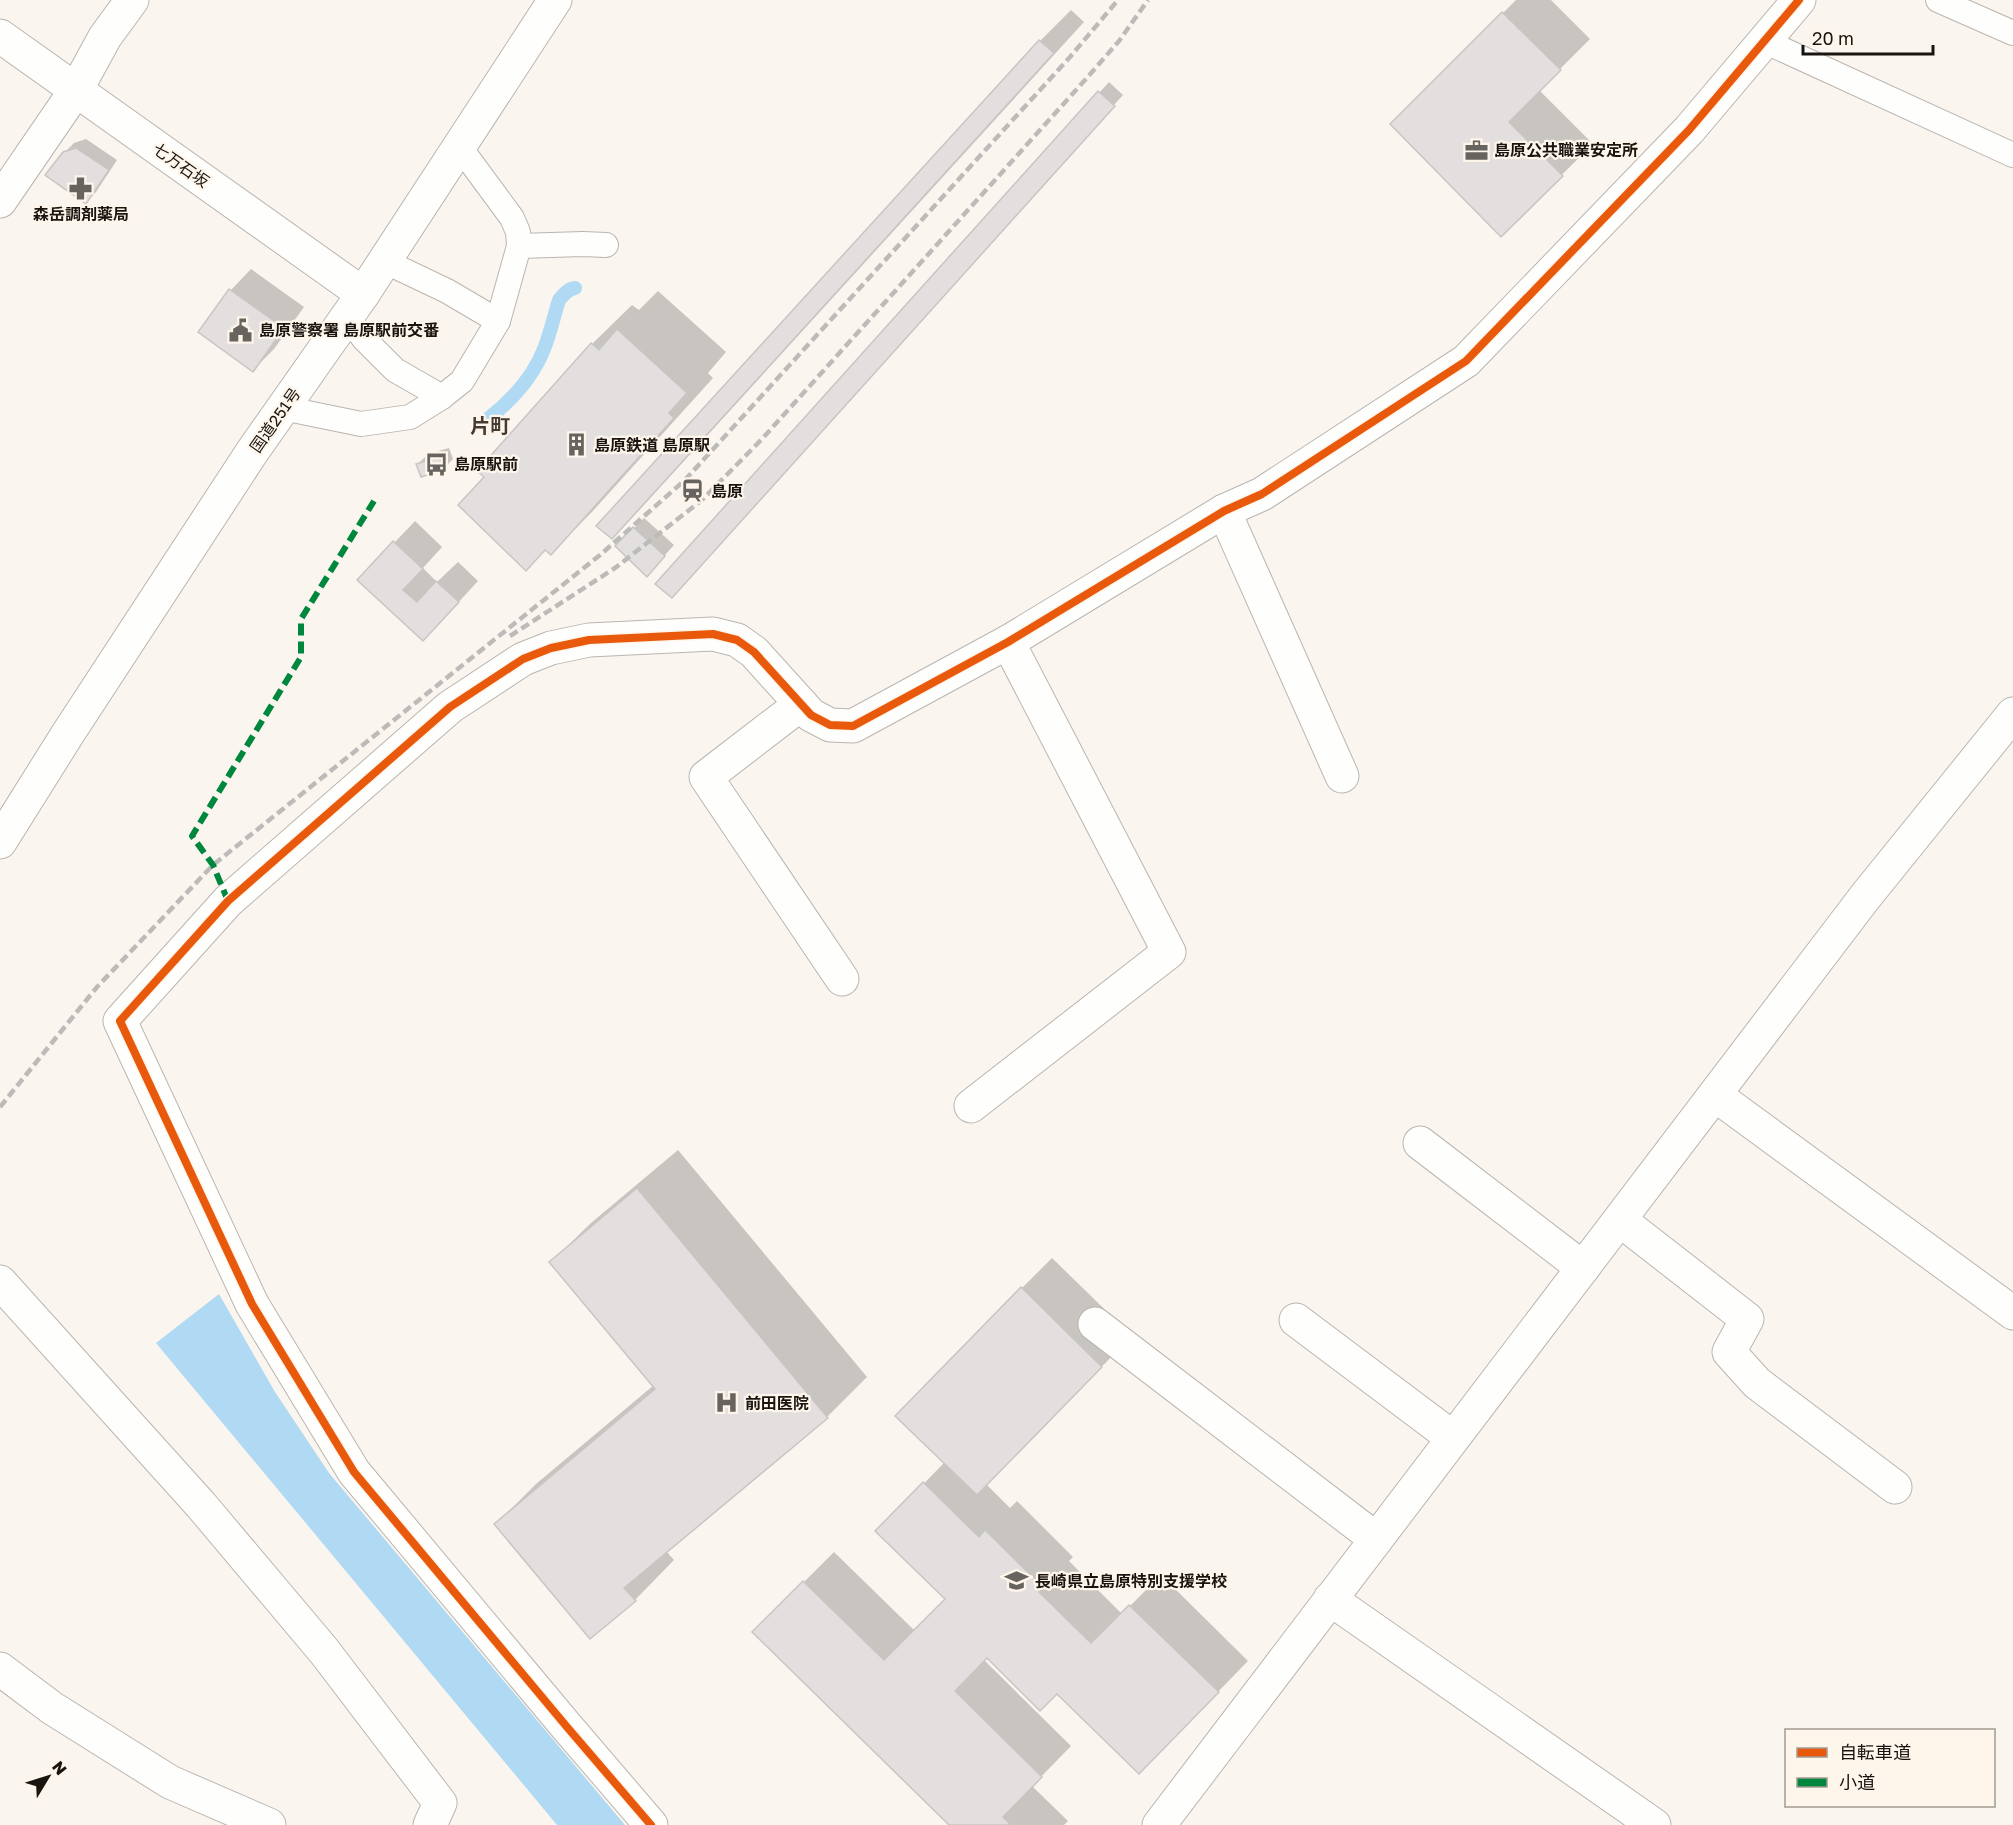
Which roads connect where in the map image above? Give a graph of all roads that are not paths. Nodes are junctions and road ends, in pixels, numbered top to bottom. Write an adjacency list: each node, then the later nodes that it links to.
1 (132, 0): 8 (main road)
2 (555, 0): 9 (main road, 国道251号)
3 (1799, 0): 7 (main road)
4 (1938, 0): 5 (lane)
5 (2013, 33)
6 (0, 36): 8 (main road, 七万石坂)
7 (1764, 41): 10 (lane); 19 (main road)
8 (76, 90): 11 (main road); 15 (main road, 七万石坂)
9 (459, 146): 13 (lane); 14 (main road, 国道251号)
10 (2013, 154)
11 (0, 201)
12 (606, 245): 13 (lane)
13 (519, 246): 16 (lane)
14 (384, 261): 15 (main road, 国道251号); 16 (lane)
15 (355, 306): 17 (lane); 18 (main road, 国道251号)
16 (498, 321): 17 (lane)
17 (442, 397): 18 (lane)
18 (283, 408): 24 (main road, 国道251号)
19 (1224, 511): 20 (main road); 23 (main road)
20 (1008, 642): 21 (main road); 27 (main road)
21 (801, 704): 25 (main road); 42 (main road)
22 (2013, 714): 26 (main road)
23 (1342, 776)
24 (0, 842)
25 (842, 979)
26 (1715, 1095): 29 (main road); 32 (main road)
27 (971, 1106)
28 (1420, 1143): 30 (main road)
29 (1620, 1220): 30 (main road); 36 (main road)
30 (1583, 1268): 35 (main road)
31 (0, 1282): 41 (main road)
32 (2013, 1313)
33 (1296, 1320): 35 (main road)
34 (1095, 1324): 37 (main road)
35 (1453, 1438): 37 (main road)
36 (1895, 1487)
37 (1376, 1539): 38 (main road)
38 (1330, 1599): 43 (main road); 44 (main road)
39 (0, 1669): 40 (main road)
40 (269, 1825)
41 (430, 1825)
42 (651, 1825)
43 (1159, 1825)
44 (1654, 1825)

